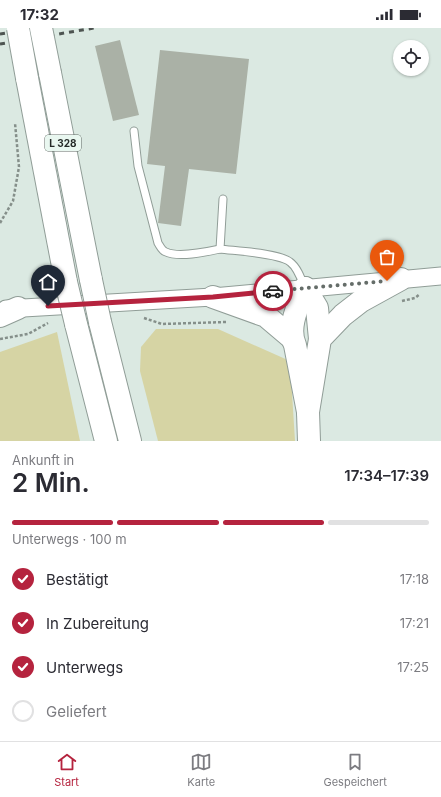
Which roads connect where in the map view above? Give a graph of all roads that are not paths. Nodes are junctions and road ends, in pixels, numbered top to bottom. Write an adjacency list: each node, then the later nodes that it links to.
1 (18, 28): 15 (highway, L 328, bridge)
2 (41, 28): 13 (highway, L 328, bridge)
3 (134, 131): 5 (lane)
4 (223, 199): 5 (lane)
5 (220, 249): 8 (lane)
6 (441, 276): 7 (street)
7 (401, 279): 8 (street); 12 (highway)
8 (305, 288): 9 (street); 11 (highway); 12 (highway)
9 (213, 297): 10 (street); 11 (highway)
10 (6, 311)
11 (292, 338): 14 (highway)
12 (320, 339): 14 (highway)
13 (118, 396): 18 (highway, L 328); 19 (highway)
14 (308, 412): 20 (highway)
15 (99, 418): 16 (highway); 17 (highway, L 328)
16 (99, 441)
17 (106, 441)
18 (130, 441)
19 (137, 441)
20 (309, 441)

